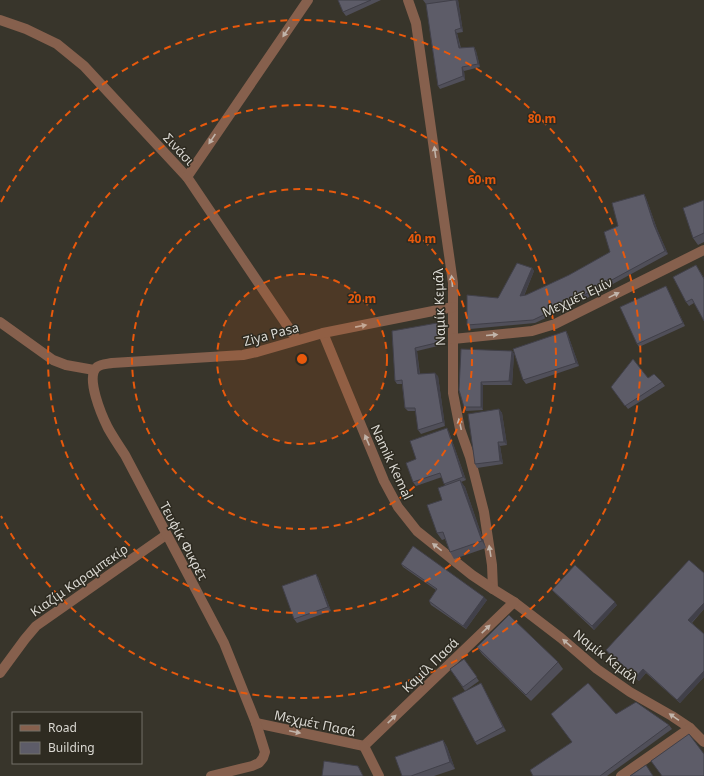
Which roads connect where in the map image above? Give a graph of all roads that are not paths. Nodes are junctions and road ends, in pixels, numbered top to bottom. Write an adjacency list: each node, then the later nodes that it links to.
1 (308, 0): 4 (street, one-way to 4)
2 (408, 0): 6 (street, Ναμίκ Κεμάλ, one-way to 2)
3 (0, 20): 4 (street, Σινάσι)
4 (187, 177): 10 (street, Σινάσι)
5 (704, 250): 9 (street, Μεχμέτ Εμίν, one-way to 5)
6 (453, 307): 8 (street, Ziya Pasa, one-way to 6); 9 (street, Ναμίκ Κεμάλ)
7 (0, 322): 11 (street)
8 (322, 333): 10 (street, Ziya Pasa); 13 (street, Namik Kemal, one-way to 8)
9 (453, 339): 13 (street, Ναμίκ Κεμάλ, one-way to 9)
10 (297, 340): 11 (street, Ziya Pasa)
11 (94, 370): 12 (street, Τευφίκ Φικρέτ)
12 (166, 535): 15 (street, Κιαζίμ Καραμπεκίρ); 16 (street, Τευφίκ Φικρέτ)
13 (493, 589): 14 (street, Namik Kemal)
14 (514, 602): 17 (street, Ναμίκ Κεμάλ, one-way to 14); 19 (street, Καμίλ Πασά, one-way to 14)
15 (0, 673)
16 (256, 723): 19 (street, Μεχμέτ Πασά, one-way to 19); 20 (street, Μεχμέτ Πασά)
17 (690, 728): 18 (street, Ναμίκ Κεμάλ); 22 (street)
18 (704, 742)
19 (364, 746): 21 (street)
20 (211, 776)
21 (379, 776)
22 (621, 776)

